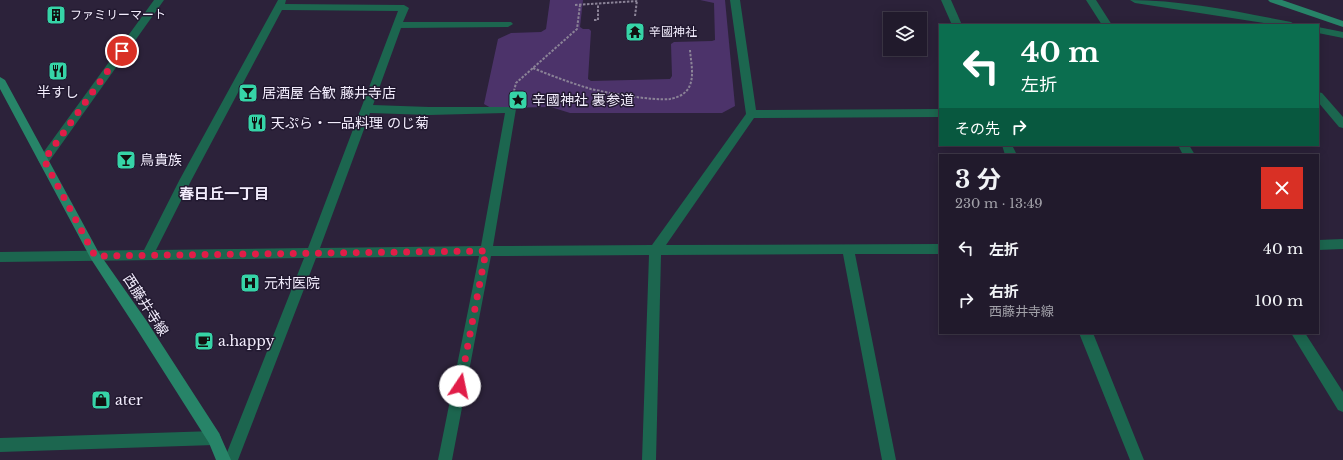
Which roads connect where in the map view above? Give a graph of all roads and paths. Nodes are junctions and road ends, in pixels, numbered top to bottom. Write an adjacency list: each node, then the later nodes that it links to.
1 (159, 0): 35 (street)
2 (736, 0): 33 (street)
3 (946, 0): 16 (street)
4 (1092, 0): 17 (street)
5 (1135, 0): 13 (street)
6 (1273, 0): 20 (main road)
7 (637, 1): 11 (path); 12 (path)
8 (280, 4): 21 (street); 44 (street)
9 (575, 5): 10 (path)
10 (580, 5): 11 (path); 25 (path)
11 (598, 5): 14 (path)
12 (635, 16)
13 (1251, 17): 18 (street); 19 (street)
14 (594, 20)
15 (508, 24): 21 (street)
16 (956, 24)
17 (1106, 24)
18 (1257, 24)
19 (1286, 24)
20 (1343, 24)
21 (398, 25): 29 (street)
22 (1319, 30): 23 (street)
23 (1343, 35)
24 (690, 50): 25 (path)
25 (533, 68): 28 (path)
26 (0, 80): 35 (main road, 西藤井寺線)
27 (1319, 96): 31 (street)
28 (512, 99)
29 (366, 109): 40 (street); 42 (street)
30 (1319, 110): 31 (street)
31 (1331, 110): 34 (street)
32 (939, 113): 33 (street)
33 (751, 114): 41 (street)
34 (1343, 124)
35 (44, 160): 43 (main road, 西藤井寺線)
36 (1343, 244): 37 (street)
37 (1319, 245)
38 (939, 249): 39 (street)
39 (848, 250): 41 (street); 55 (street)
40 (486, 251): 41 (street); 42 (street); 53 (street)
41 (654, 251): 54 (street)
42 (312, 254): 44 (street); 52 (street)
43 (95, 256): 44 (street); 45 (street); 49 (main road, 西藤井寺線)
44 (147, 256)
45 (0, 257)
46 (1086, 334): 56 (street)
47 (1299, 334): 48 (street)
48 (1343, 405)
49 (214, 438): 50 (street); 51 (main road, 西藤井寺線)
50 (0, 444)
51 (224, 460)
52 (231, 460)
53 (445, 460)
54 (650, 460)
55 (889, 460)
56 (1137, 460)

